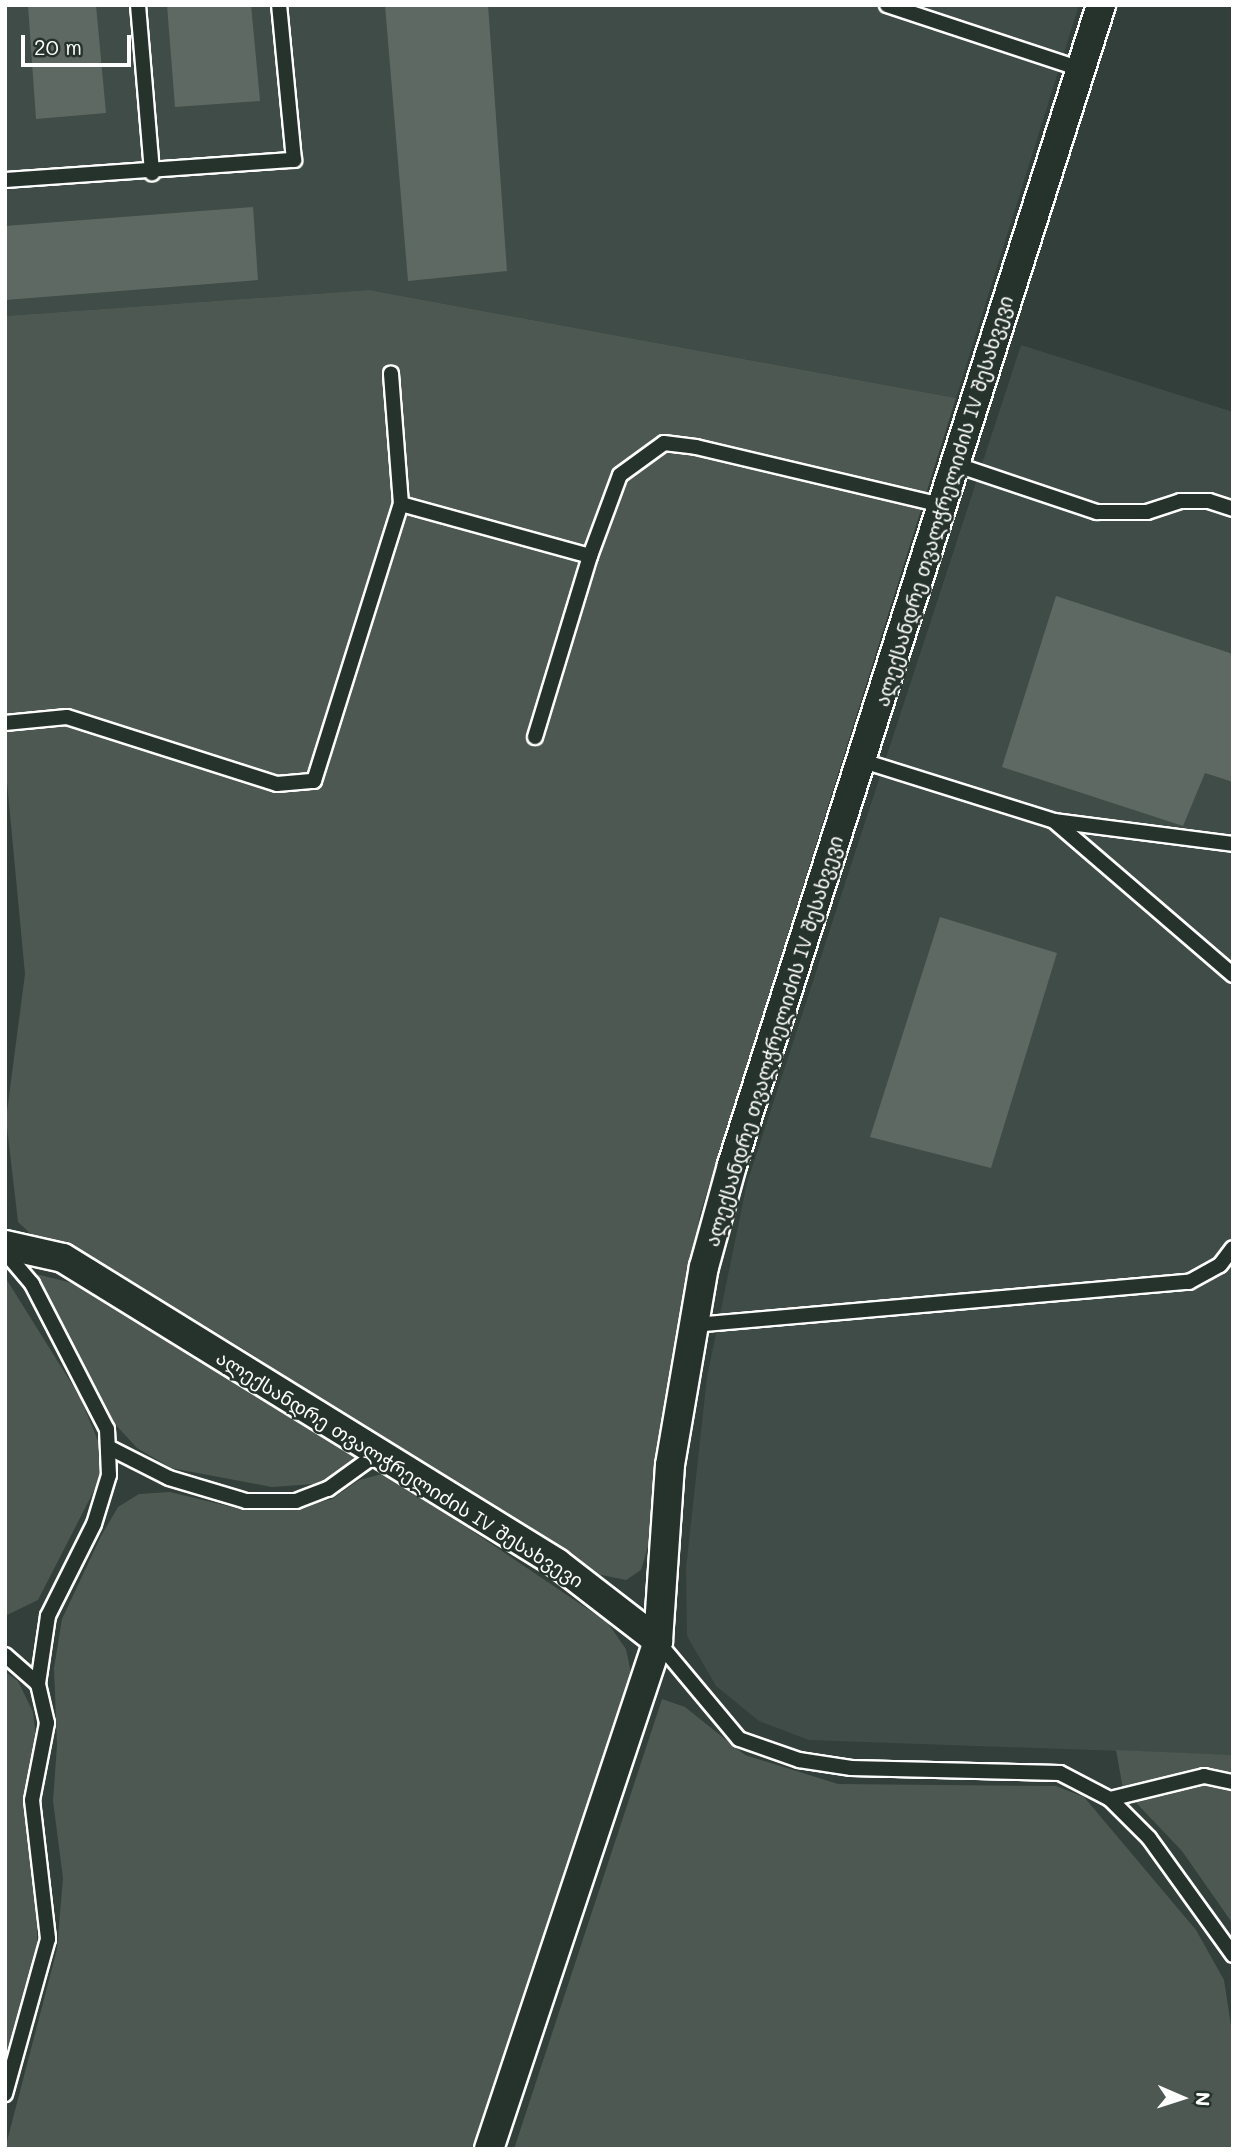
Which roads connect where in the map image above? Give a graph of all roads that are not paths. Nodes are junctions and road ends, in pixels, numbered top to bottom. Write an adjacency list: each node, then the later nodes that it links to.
1 (138, 5): 6 (lane)
2 (279, 5): 6 (lane)
3 (887, 5): 5 (lane)
4 (1101, 5): 5 (street, ალექსანდრე თვალჭრელიძის IV შესახვევი)
5 (1081, 69): 9 (street, ალექსანდრე თვალჭრელიძის IV შესახვევი)
6 (152, 173): 7 (lane)
7 (5, 180)
8 (391, 373): 10 (lane)
9 (954, 464): 11 (street, ალექსანდრე თვალჭრელიძის IV შესახვევი); 12 (lane)
10 (401, 504): 13 (lane); 14 (lane)
11 (941, 505): 13 (lane); 16 (street, ალექსანდრე თვალჭრელიძის IV შესახვევი)
12 (1233, 509)
13 (590, 556): 15 (lane)
14 (5, 723)
15 (535, 737)
16 (863, 761): 17 (lane); 23 (street, ალექსანდრე თვალჭრელიძის IV შესახვევი)
17 (1054, 821): 18 (lane); 19 (lane)
18 (1233, 844)
19 (1233, 975)
20 (5, 1245): 25 (street, ალექსანდრე თვალჭრელიძის IV შესახვევი)
21 (1233, 1248): 23 (lane)
22 (5, 1252): 24 (lane)
23 (694, 1325): 26 (street, ალექსანდრე თვალჭრელიძის IV შესახვევი)
24 (108, 1447): 25 (lane); 28 (lane)
25 (378, 1452): 26 (street, ალექსანდრე თვალჭრელიძის IV შესახვევი)
26 (658, 1641): 30 (lane); 33 (street)
27 (5, 1655): 28 (lane)
28 (38, 1684): 32 (lane)
29 (1233, 1782): 30 (lane)
30 (1110, 1799): 31 (lane)
31 (1233, 1955)
32 (5, 2094)
33 (489, 2149)

